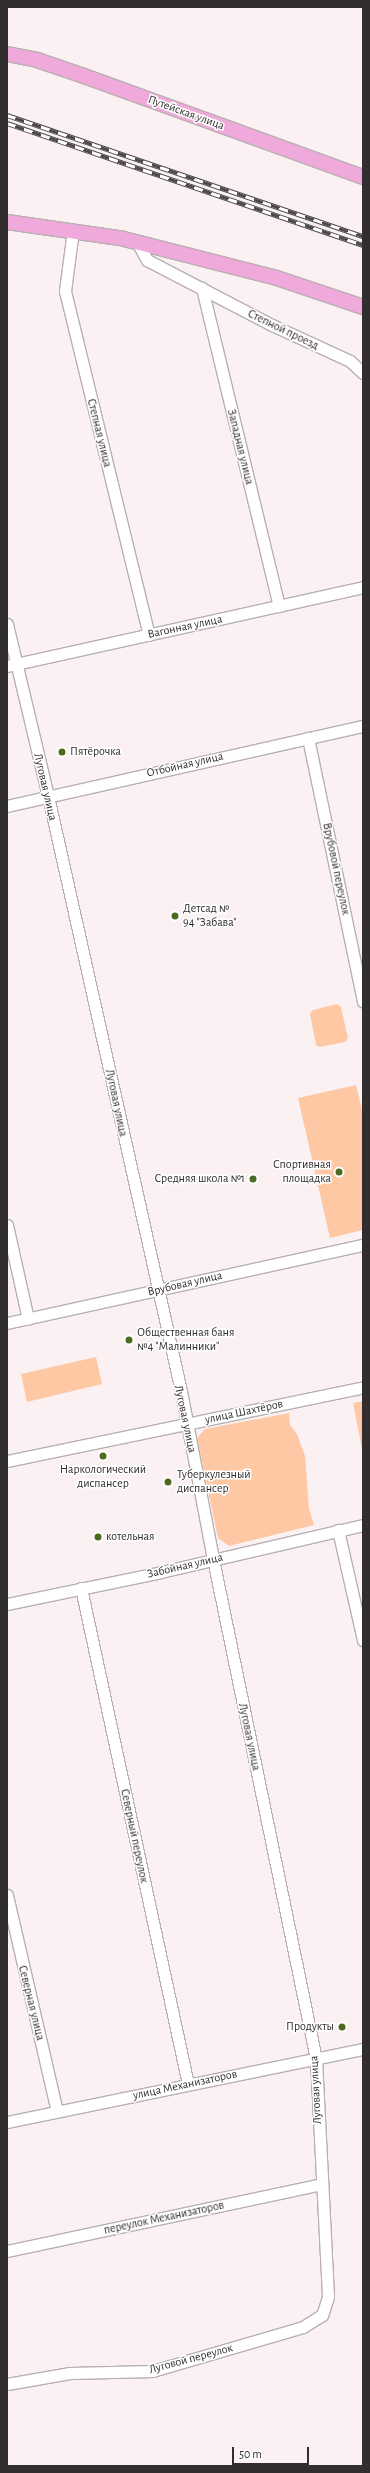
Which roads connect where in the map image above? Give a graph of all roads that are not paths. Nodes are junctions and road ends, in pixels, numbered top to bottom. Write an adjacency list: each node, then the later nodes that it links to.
1 (7, 54): 2 (main road, Путейская улица)
2 (363, 177)
3 (7, 222): 4 (main road)
4 (73, 230): 5 (main road); 12 (street, Степная улица)
5 (137, 242): 6 (street, Степной проезд); 7 (main road)
6 (202, 288): 8 (street, Степной проезд); 10 (street, Западная улица)
7 (363, 307)
8 (363, 373)
9 (363, 587): 10 (street, Вагонная улица)
10 (279, 606): 12 (street, Вагонная улица)
11 (7, 624): 13 (street, Луговая улица)
12 (149, 635): 13 (street, Вагонная улица)
13 (12, 665): 16 (street, Луговая улица)
14 (363, 726): 15 (street, Отбойная улица)
15 (308, 738): 16 (street, Отбойная улица); 18 (street, Врубовой переулок)
16 (48, 796): 17 (street, Отбойная улица); 21 (street, Луговая улица)
17 (7, 806)
18 (363, 1001)
19 (7, 1224): 22 (street)
20 (363, 1245): 21 (street, Врубовая улица)
21 (157, 1291): 22 (street, Врубовая улица); 25 (street, Луговая улица)
22 (28, 1319): 23 (street, Врубовая улица)
23 (7, 1323)
24 (363, 1387): 25 (street, улица Шахтёров)
25 (187, 1424): 26 (street, улица Шахтёров); 29 (street, Луговая улица)
26 (7, 1462)
27 (363, 1525): 28 (street, Забойная улица)
28 (338, 1530): 29 (street, Забойная улица); 32 (street)
29 (213, 1559): 30 (street, Забойная улица); 35 (street, Луговая улица)
30 (81, 1588): 31 (street, Забойная улица); 36 (street, Северный переулок)
31 (7, 1604)
32 (363, 1640)
33 (7, 1895): 37 (street, Северная улица)
34 (363, 2048): 35 (street, улица Механизаторов)
35 (316, 2059): 36 (street, улица Механизаторов); 39 (street, Луговая улица)
36 (188, 2084): 37 (street, улица Механизаторов)
37 (58, 2112): 38 (street, улица Механизаторов)
38 (7, 2122)
39 (322, 2184): 40 (street, переулок Механизаторов); 41 (street, Луговая улица)
40 (7, 2251)
41 (322, 2315): 42 (street, Луговой переулок)
42 (7, 2384)

